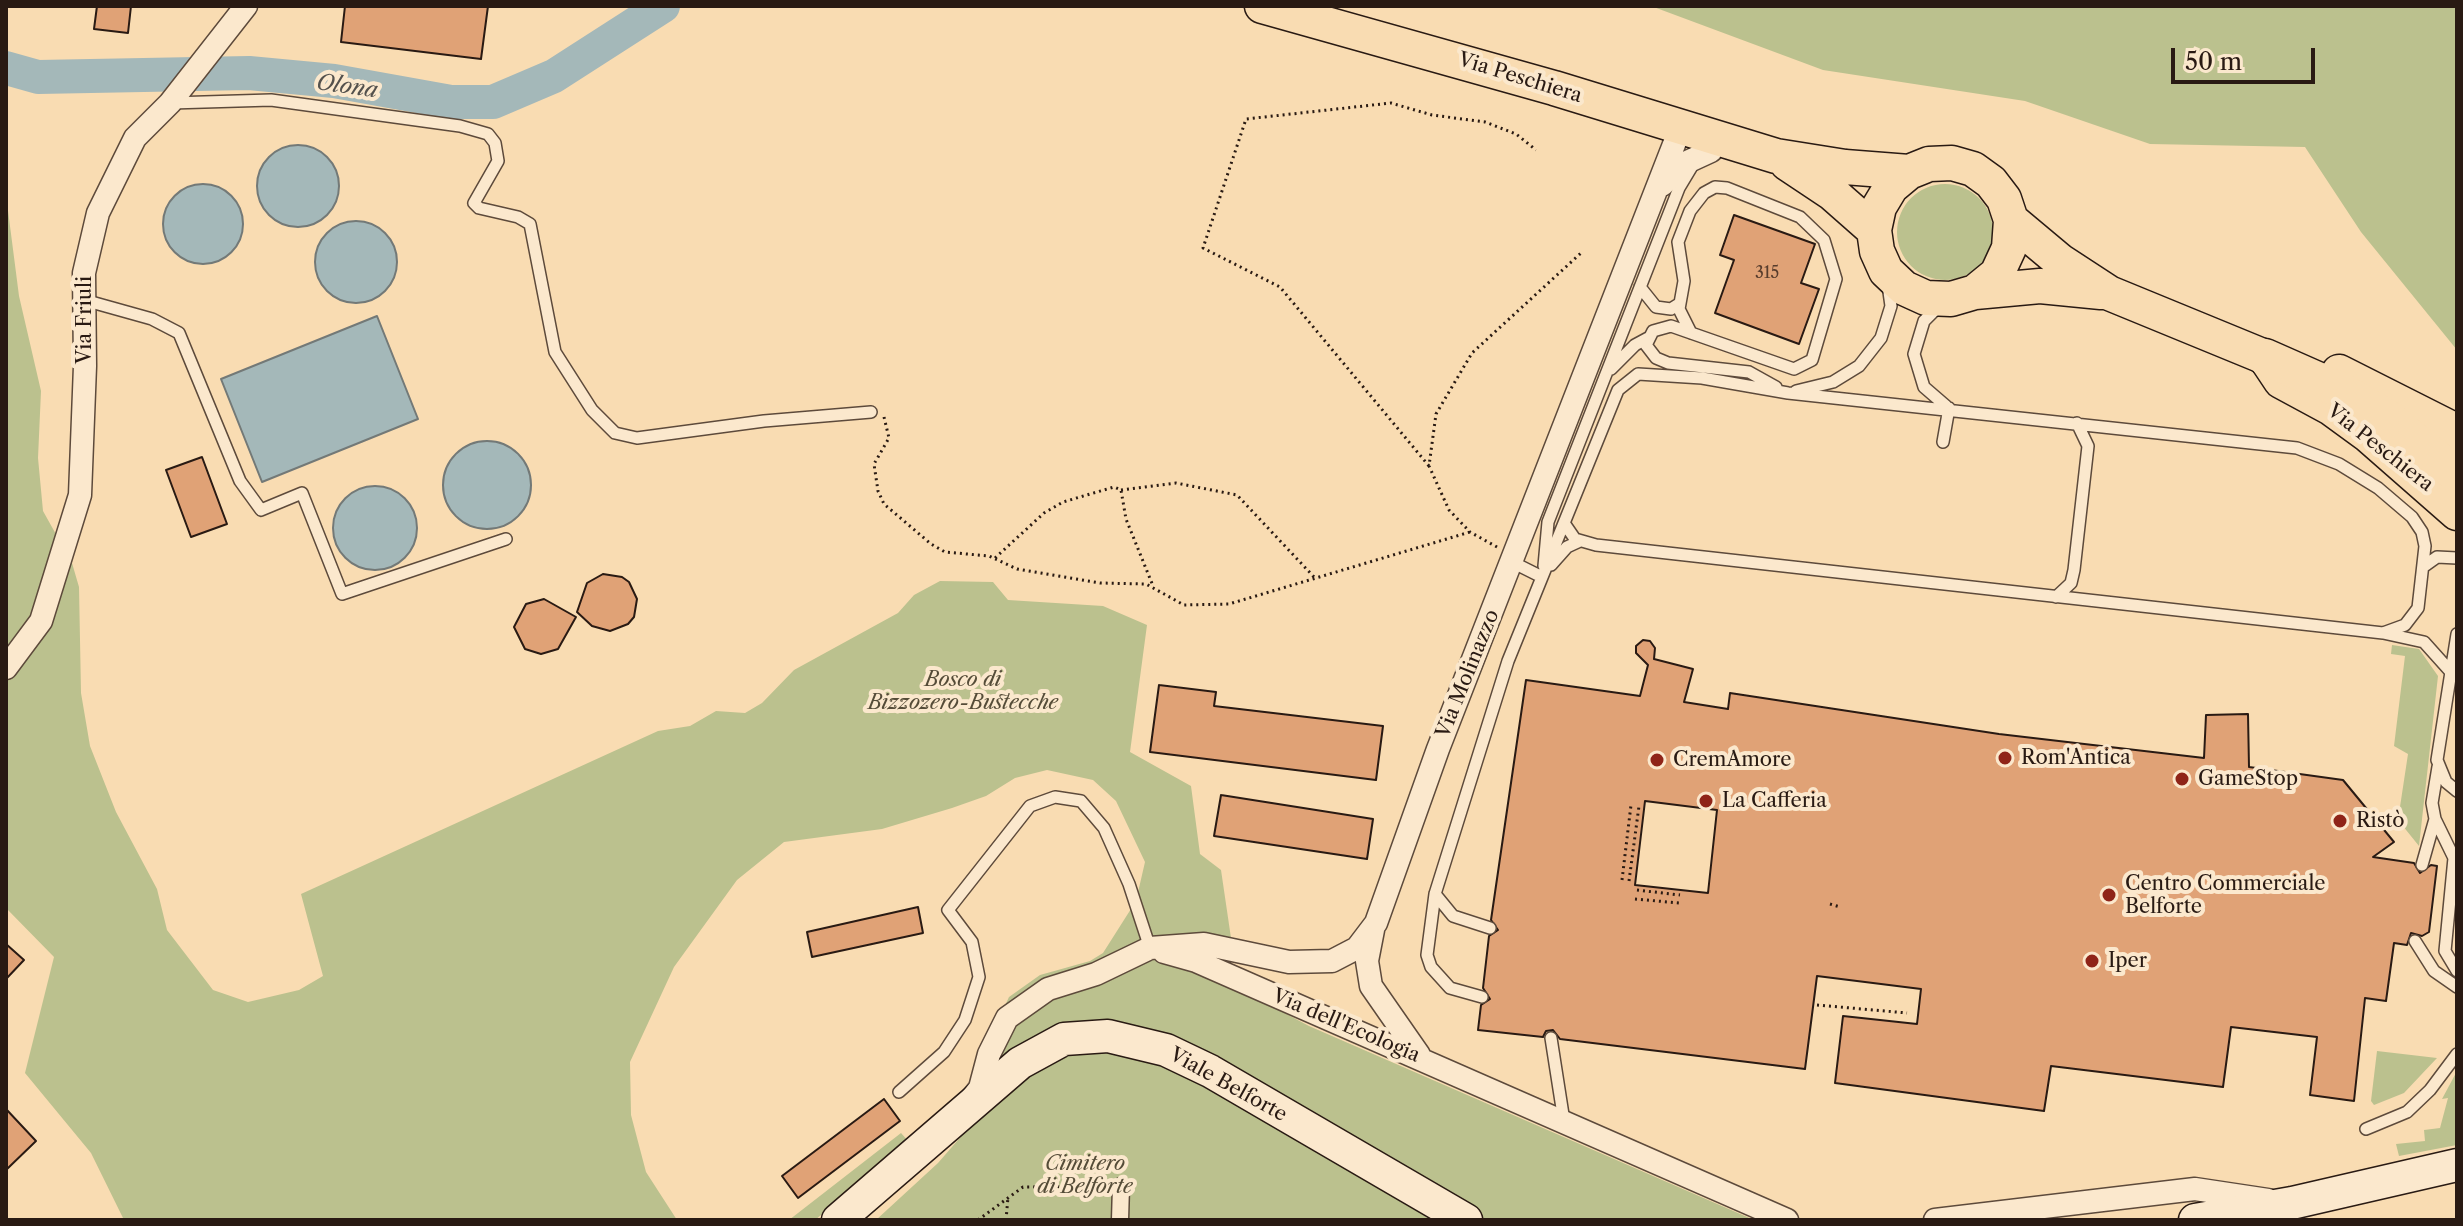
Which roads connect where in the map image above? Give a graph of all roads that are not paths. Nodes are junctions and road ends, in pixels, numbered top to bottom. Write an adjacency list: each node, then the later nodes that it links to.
1 (246, 6): 3 (street, Via Friuli)
2 (1262, 6): 4 (main road, Via Peschiera)
3 (174, 98): 15 (street, Via Friuli); 23 (lane)
4 (1680, 129): 5 (main road, Via Peschiera); 8 (street, Via Molinazzo)
5 (1722, 147): 6 (main road, Via Peschiera); 8 (street, Via Molinazzo); 12 (lane)
6 (1776, 156): 7 (main road, Via Peschiera); 10 (main road, Via Peschiera)
7 (1909, 172): 9 (main road, Via Peschiera); 10 (main road)
8 (1653, 200): 31 (street, Via Molinazzo)
9 (2011, 220): 13 (main road, Via Peschiera); 14 (main road)
10 (1874, 230): 11 (main road)
11 (1886, 271): 14 (main road, Via Peschiera); 21 (lane)
12 (1640, 287): 16 (lane); 20 (lane)
13 (2109, 293): 14 (main road, Via Peschiera); 19 (main road, Via Peschiera)
14 (1963, 296): 22 (lane)
15 (84, 300): 29 (lane); 38 (street, Via Friuli)
16 (1679, 304): 17 (lane); 17 (lane)
17 (1691, 333): 18 (lane)
18 (1648, 338): 20 (lane); 21 (lane)
19 (2265, 357): 25 (main road, Via Peschiera); 27 (highway)
20 (1603, 383): 34 (lane)
21 (1788, 393): 22 (lane); 28 (lane)
22 (1949, 408): 24 (lane); 26 (lane)
23 (871, 412)
24 (2077, 423): 33 (lane); 35 (lane)
25 (2457, 436)
26 (1943, 442)
27 (2456, 504)
28 (1564, 523): 30 (lane); 34 (lane)
29 (506, 539)
30 (1580, 541): 34 (lane); 35 (lane)
31 (1514, 557): 34 (lane); 45 (street, Via Molinazzo)
32 (2457, 558): 33 (lane)
33 (2423, 567): 36 (lane)
34 (1543, 574): 44 (lane)
35 (2056, 597): 36 (lane)
36 (2383, 633): 39 (lane)
37 (2457, 634): 39 (lane)
38 (6, 668)
39 (2450, 671): 40 (lane)
40 (2438, 767): 41 (lane); 42 (lane)
41 (2457, 791)
42 (2435, 819): 43 (lane); 49 (lane)
43 (2422, 865)
44 (1435, 894): 46 (lane); 51 (lane)
45 (1376, 923): 48 (street, Via Molinazzo); 54 (street)
46 (1490, 928)
47 (2415, 941): 50 (lane)
48 (1150, 948): 54 (street, Via dell'Ecologia); 55 (lane); 56 (street)
49 (2457, 971)
50 (2457, 987)
51 (1482, 997)
52 (1551, 1038): 57 (lane)
53 (2457, 1054): 58 (lane)
54 (1422, 1059): 57 (street, Via dell'Ecologia)
55 (899, 1092)
56 (960, 1116): 62 (main road, Viale Belforte); 64 (main road, Viale Belforte)
57 (1565, 1125): 65 (street, Via dell'Ecologia)
58 (2366, 1129)
59 (2453, 1163): 61 (main road)
60 (1121, 1186): 63 (street)
61 (2292, 1203): 66 (street); 67 (main road)
62 (838, 1220)
63 (1120, 1220)
64 (1466, 1220)
65 (1787, 1220)
66 (1935, 1220)
67 (2195, 1220)

